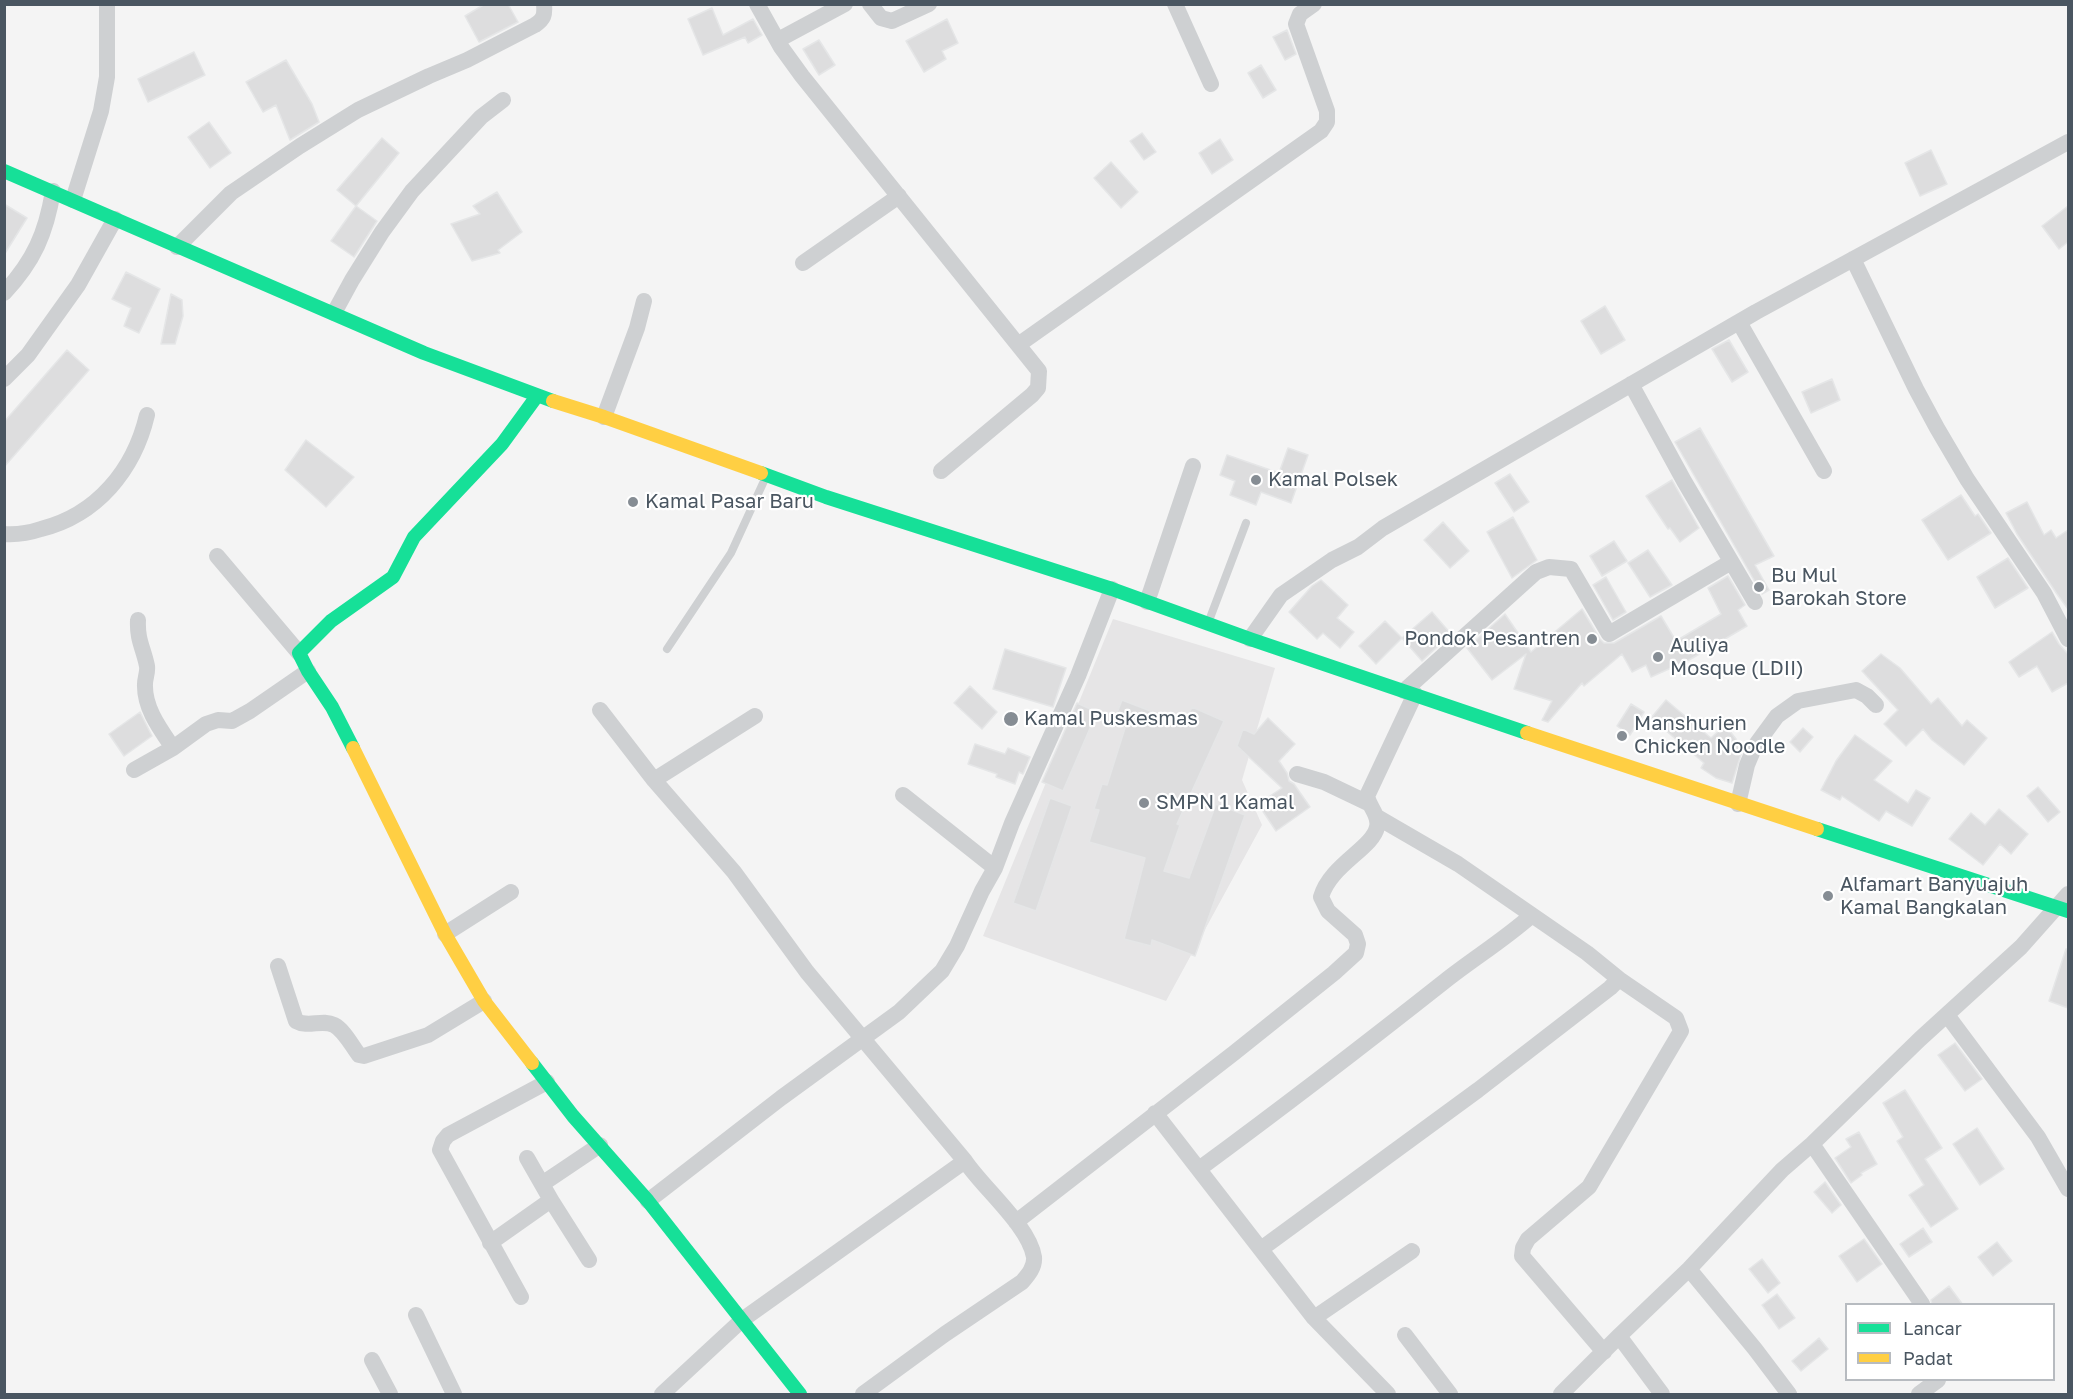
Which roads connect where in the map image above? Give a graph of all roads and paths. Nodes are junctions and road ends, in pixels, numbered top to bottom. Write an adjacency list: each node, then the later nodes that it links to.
1 (107, 4): 16 (street)
2 (544, 4): 18 (street)
3 (757, 4): 9 (street)
4 (845, 4): 9 (street)
5 (870, 4): 6 (street)
6 (929, 4)
7 (1175, 4): 10 (street)
8 (1314, 4): 25 (street)
9 (777, 40): 15 (street)
10 (1211, 84)
11 (503, 100): 23 (street)
12 (2068, 142): 19 (street)
13 (4, 171): 14 (main road)
14 (53, 191): 16 (main road); 21 (street)
15 (899, 196): 20 (street); 25 (street)
16 (73, 200): 17 (main road)
17 (115, 219): 18 (main road); 26 (street)
18 (177, 247): 23 (main road)
19 (1853, 259): 24 (street); 45 (street)
20 (803, 263)
21 (4, 293)
22 (644, 301): 30 (street)
23 (334, 313): 28 (main road)
24 (1739, 322): 27 (street); 33 (street)
25 (1018, 345): 32 (street)
26 (4, 379)
27 (1631, 384): 38 (street); 44 (street)
28 (537, 396): 30 (main road); 47 (main road)
29 (147, 415): 36 (street)
30 (604, 417): 34 (main road)
31 (1193, 466): 40 (street)
32 (941, 471)
33 (1824, 471)
34 (766, 475): 39 (main road); 46 (lane)
35 (1246, 523): 43 (lane)
36 (4, 534)
37 (217, 556): 47 (street)
38 (1731, 562): 41 (street); 49 (street)
39 (1112, 589): 40 (main road); 60 (street)
40 (1147, 602): 43 (main road)
41 (1755, 602)
42 (138, 620): 53 (street)
43 (1208, 624): 44 (main road)
44 (1250, 639): 49 (main road)
45 (2068, 639)
46 (667, 649)
47 (299, 653): 48 (main road)
48 (308, 671): 53 (street); 65 (main road)
49 (1410, 692): 58 (main road); 59 (street)
50 (1875, 705): 58 (street)
51 (600, 710): 56 (street)
52 (755, 716): 56 (street)
53 (172, 748): 54 (street)
54 (134, 770)
55 (1297, 774): 59 (street)
56 (654, 780): 70 (street)
57 (903, 795): 60 (street)
58 (1738, 804): 63 (main road)
59 (1372, 810): 64 (street); 72 (street)
60 (994, 868): 70 (street)
61 (511, 892): 65 (street)
62 (2068, 894): 63 (street)
63 (2063, 909): 69 (street)
64 (1532, 915): 67 (street); 77 (street)
65 (445, 934): 68 (main road)
66 (278, 966): 68 (street)
67 (1619, 979): 84 (street); 95 (street)
68 (484, 1001): 71 (main road)
69 (1947, 1015): 73 (street); 79 (street)
70 (863, 1038): 76 (street); 81 (street)
71 (547, 1082): 74 (main road); 83 (street)
72 (1155, 1113): 77 (street); 82 (street)
73 (1812, 1144): 87 (street); 89 (street)
74 (600, 1145): 78 (street); 81 (main road)
75 (527, 1158): 78 (street)
76 (964, 1161): 82 (street); 92 (street)
77 (1199, 1169): 84 (street)
78 (542, 1184): 80 (street)
79 (2068, 1189)
80 (551, 1200): 83 (street); 86 (street)
81 (648, 1201): 92 (main road)
82 (1016, 1222): 102 (street)
83 (490, 1243): 88 (street)
84 (1261, 1249): 91 (street)
85 (1412, 1251): 91 (street)
86 (590, 1260)
87 (1689, 1269): 94 (street); 107 (street)
88 (521, 1297)
89 (1921, 1303)
90 (416, 1315): 98 (street)
91 (1314, 1318): 103 (street)
92 (742, 1320): 100 (street); 101 (main road)
93 (1405, 1335): 104 (street)
94 (1619, 1335): 95 (street); 106 (street)
95 (1604, 1352): 105 (street)
96 (372, 1360): 99 (street)
97 (1937, 1381): 108 (street)
98 (451, 1393)
99 (390, 1395)
100 (662, 1395)
101 (800, 1395)
102 (863, 1395)
103 (1388, 1395)
104 (1450, 1395)
105 (1561, 1395)
106 (1662, 1395)
107 (1789, 1395)
108 (1919, 1395)

